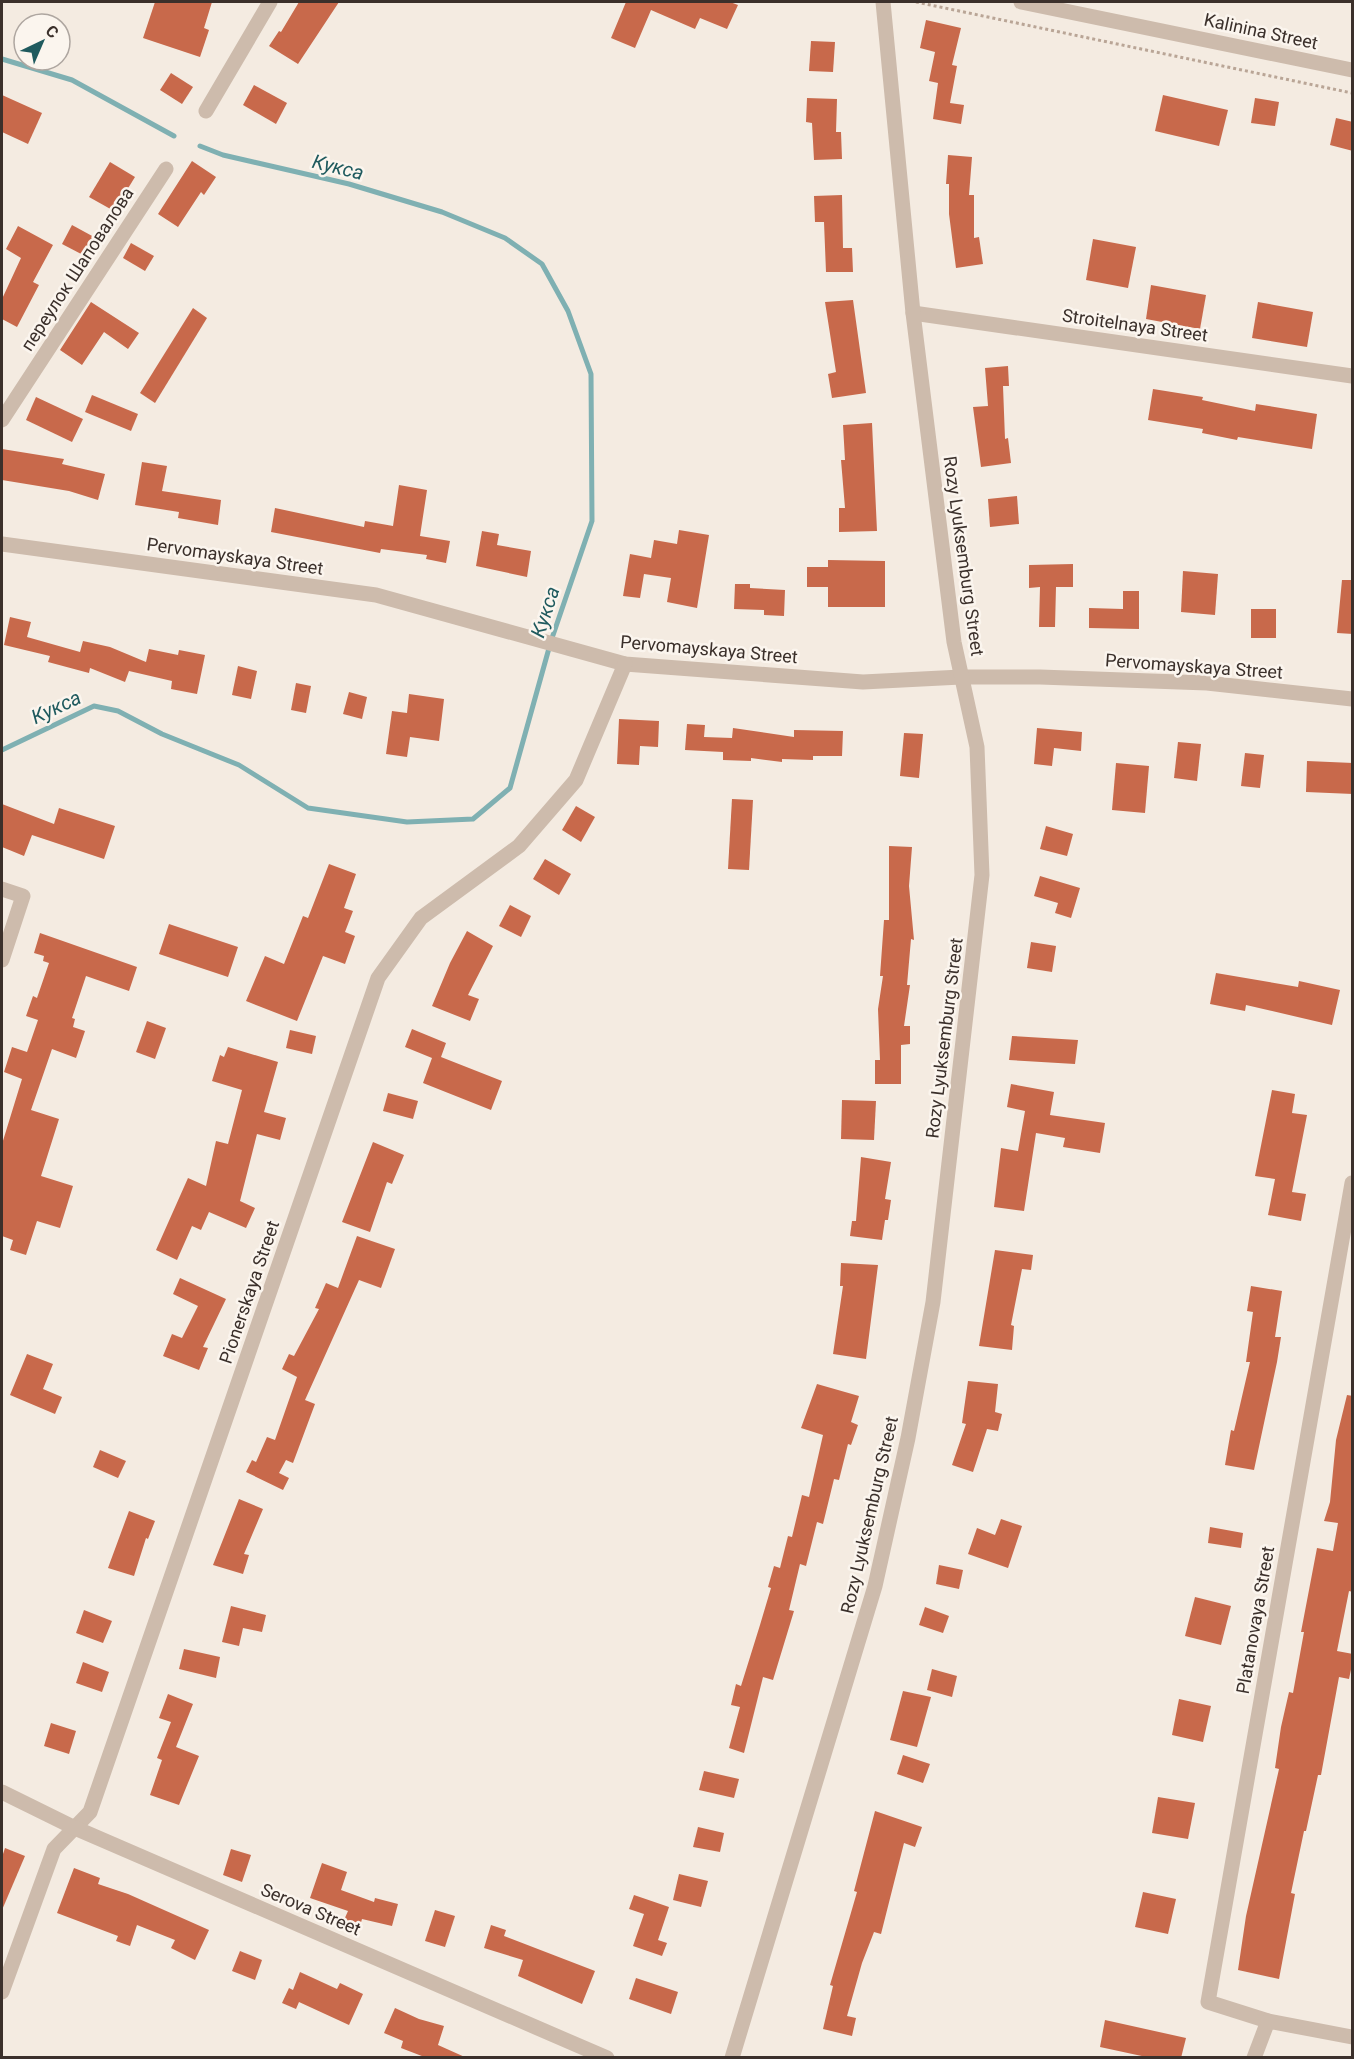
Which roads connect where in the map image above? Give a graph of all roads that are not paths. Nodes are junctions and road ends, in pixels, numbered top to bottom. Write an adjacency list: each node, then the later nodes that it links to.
1 (270, 2): 5 (street)
2 (884, 2): 7 (street, Rozy Lyuksemburg Street)
3 (1022, 2): 4 (street, Kalinina Street)
4 (1353, 70)
5 (206, 111)
6 (166, 169): 9 (street, переулок Шаповалова)
7 (913, 313): 8 (street, Stroitelnaya Street); 12 (street, Rozy Lyuksemburg Street)
8 (1353, 376)
9 (2, 420)
10 (2, 544): 11 (street, Pervomayskaya Street)
11 (625, 664): 12 (street, Pervomayskaya Street); 18 (street, Pionerskaya Street)
12 (961, 677): 13 (street, Pervomayskaya Street); 23 (street, Rozy Lyuksemburg Street)
13 (1353, 699)
14 (2, 890): 15 (street)
15 (2, 960)
16 (1353, 1183): 20 (street, Platanovaya Street)
17 (2, 1792): 18 (street, Serova Street)
18 (75, 1828): 19 (street, Pionerskaya Street); 22 (street, Serova Street)
19 (2, 1992)
20 (1268, 2021): 21 (street); 24 (street)
21 (1353, 2037)
22 (607, 2058)
23 (732, 2058)
24 (1254, 2058)

